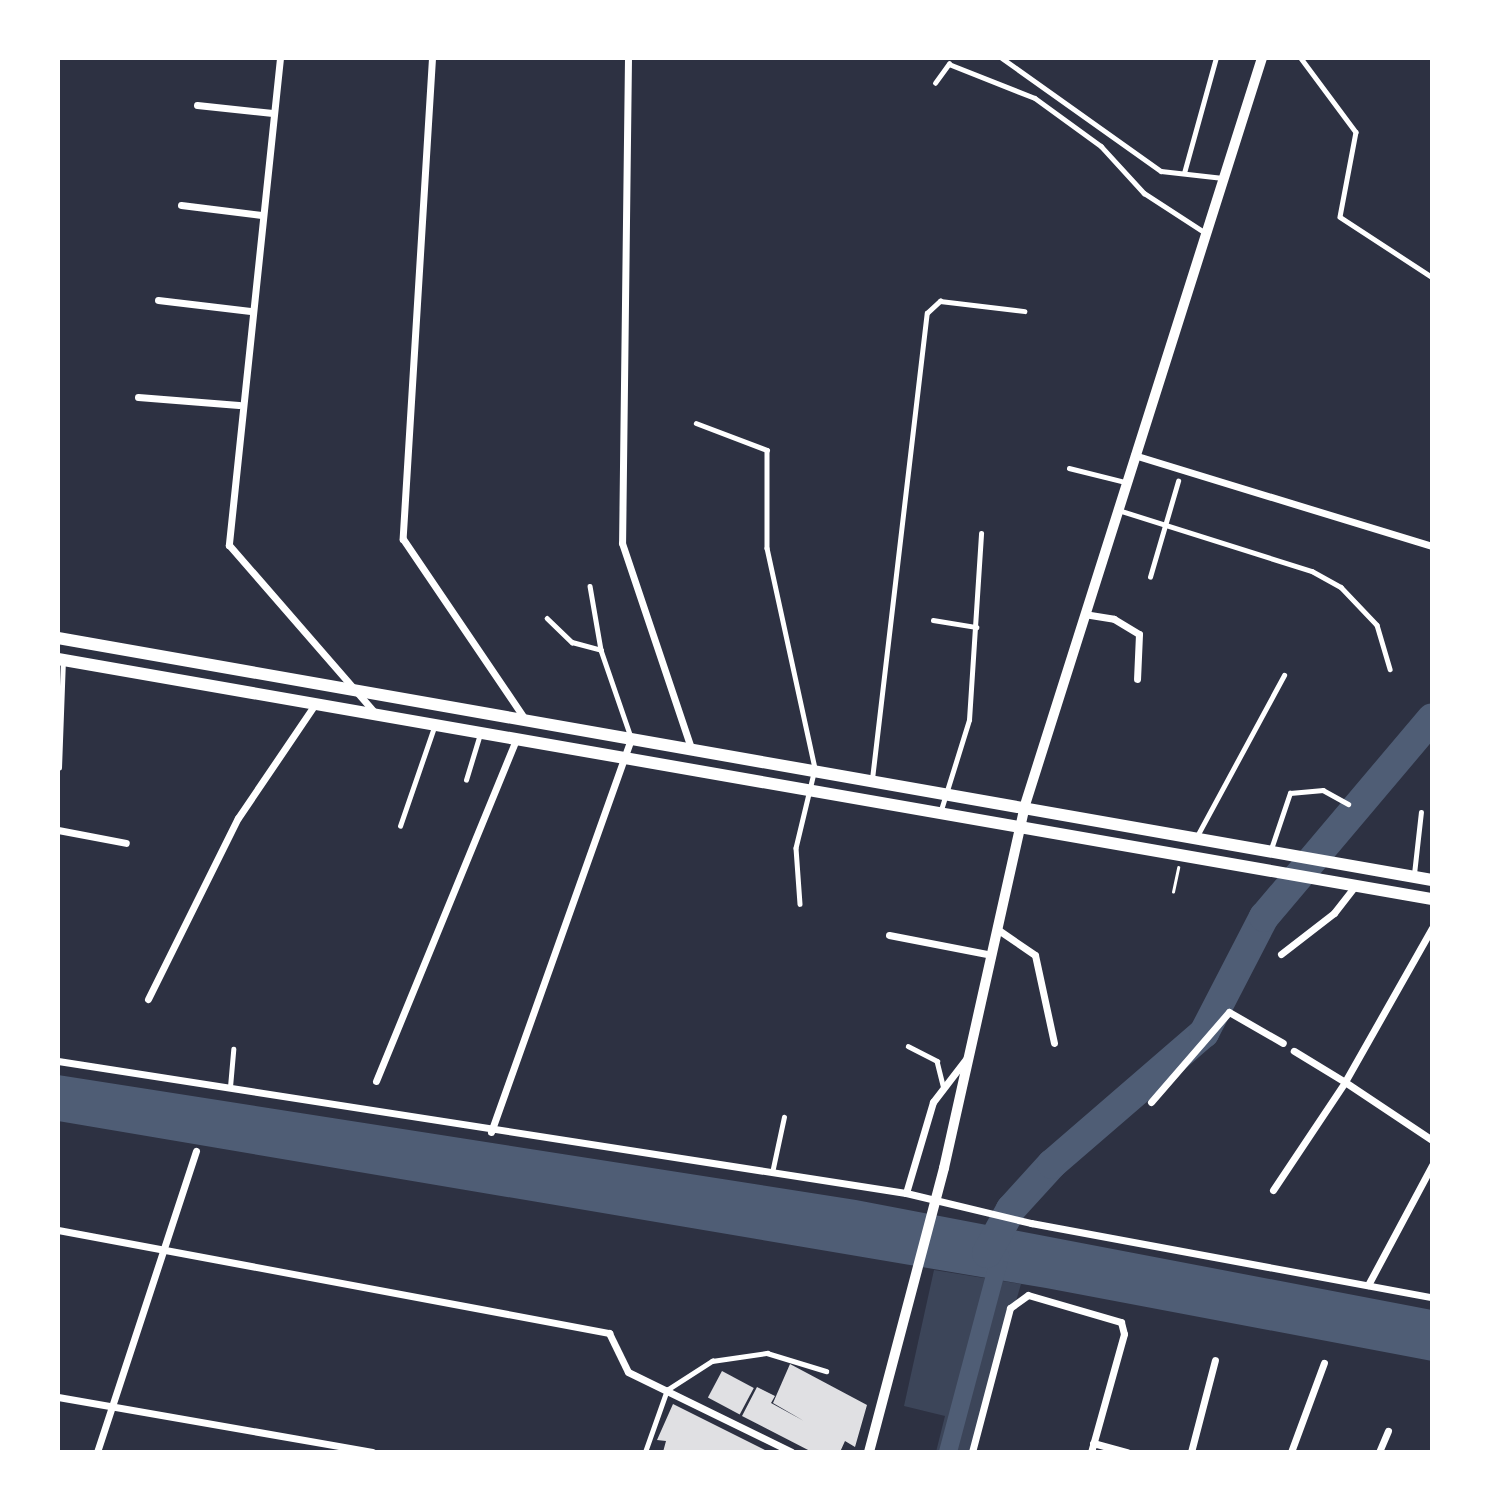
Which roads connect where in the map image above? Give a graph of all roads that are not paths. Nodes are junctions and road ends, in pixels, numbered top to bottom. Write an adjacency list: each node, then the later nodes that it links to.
1 (280, 58): 10 (street)
2 (432, 58): 46 (street)
3 (628, 58): 51 (street)
4 (1002, 58): 11 (lane)
5 (1216, 58): 11 (lane)
6 (1262, 58): 12 (street)
7 (1301, 58): 16 (lane)
8 (935, 83): 15 (lane)
9 (197, 105): 10 (street)
10 (273, 113): 14 (street)
11 (1184, 173): 12 (lane)
12 (1225, 179): 15 (street)
13 (181, 205): 14 (street)
14 (261, 215): 18 (street)
15 (1208, 234): 23 (street)
16 (1432, 277)
17 (158, 300): 18 (street)
18 (250, 311): 21 (street)
19 (1024, 311): 55 (lane)
20 (138, 397): 21 (street)
21 (239, 405): 43 (street)
22 (696, 423): 54 (lane)
23 (1133, 454): 26 (street); 30 (street)
24 (1069, 468): 26 (lane)
25 (1178, 481): 28 (lane)
26 (1125, 482): 27 (street)
27 (1116, 509): 28 (lane); 33 (street)
28 (1165, 524): 31 (lane); 40 (lane)
29 (981, 533): 36 (lane)
30 (1432, 545)
31 (1150, 577)
32 (590, 586): 38 (lane)
33 (1084, 614): 42 (street); 60 (street)
34 (547, 618): 38 (lane)
35 (933, 620): 36 (lane)
36 (976, 627): 58 (lane)
37 (58, 638): 43 (main road)
38 (601, 650): 50 (lane)
39 (60, 659): 44 (main road); 53 (lane)
40 (1390, 669)
41 (1284, 675): 66 (lane)
42 (1137, 679)
43 (359, 690): 45 (street); 46 (main road)
44 (316, 703): 45 (main road); 80 (street)
45 (375, 713): 47 (main road)
46 (525, 719): 50 (main road)
47 (436, 724): 48 (main road); 64 (lane)
48 (481, 732): 49 (main road); 56 (lane)
49 (518, 737): 52 (main road); 88 (street)
50 (631, 737): 51 (main road); 52 (street)
51 (691, 748): 54 (main road)
52 (629, 757): 57 (main road); 94 (street)
53 (59, 768)
54 (815, 769): 55 (main road); 57 (lane)
55 (872, 779): 58 (main road)
56 (466, 780)
57 (812, 789): 61 (main road); 74 (lane)
58 (946, 791): 60 (main road); 61 (lane)
59 (1348, 804): 68 (lane)
60 (1025, 805): 63 (street); 66 (main road)
61 (941, 810): 63 (main road)
62 (1421, 812): 70 (lane)
63 (1021, 824): 69 (main road); 76 (street)
64 (400, 826)
65 (58, 830): 67 (street)
66 (1191, 837): 68 (main road); 69 (street)
67 (126, 843)
68 (1270, 852): 70 (main road)
69 (1181, 854): 72 (main road)
70 (1413, 877): 71 (main road)
71 (1432, 880)
72 (1355, 886): 73 (main road); 78 (street)
73 (1432, 899)
74 (800, 904)
75 (1432, 928): 89 (street)
76 (997, 929): 79 (street); 81 (street)
77 (889, 935): 79 (street)
78 (1280, 954)
79 (992, 955): 86 (street)
80 (148, 999)
81 (1054, 1043)
82 (1283, 1043): 92 (street)
83 (908, 1046): 90 (lane)
84 (233, 1049): 91 (lane)
85 (1294, 1051): 89 (street)
86 (970, 1055): 90 (street); 117 (street)
87 (58, 1061): 91 (street)
88 (376, 1081)
89 (1345, 1082): 95 (street); 99 (street)
90 (943, 1085): 100 (street)
91 (229, 1090): 94 (street)
92 (1151, 1102)
93 (784, 1116): 98 (lane)
94 (491, 1132): 98 (street)
95 (1432, 1140)
96 (196, 1152): 102 (street)
97 (1432, 1165): 103 (street)
98 (772, 1173): 100 (street)
99 (1273, 1190)
100 (906, 1193): 103 (street)
101 (58, 1230): 102 (street)
102 (168, 1250): 108 (street); 110 (street)
103 (1368, 1285): 104 (street)
104 (1432, 1297)
105 (1214, 1360): 121 (street)
106 (1324, 1363): 122 (street)
107 (826, 1371): 108 (lane)
108 (667, 1390): 115 (lane); 116 (street)
109 (58, 1397): 110 (street)
110 (113, 1406): 113 (street); 114 (street)
111 (1388, 1432): 123 (street)
112 (1094, 1443): 118 (street); 119 (street); 120 (street)
113 (97, 1452)
114 (372, 1452)
115 (645, 1452)
116 (792, 1452)
117 (869, 1452)
118 (972, 1452)
119 (1091, 1452)
120 (1127, 1452)
121 (1191, 1452)
122 (1291, 1452)
123 (1379, 1452)

